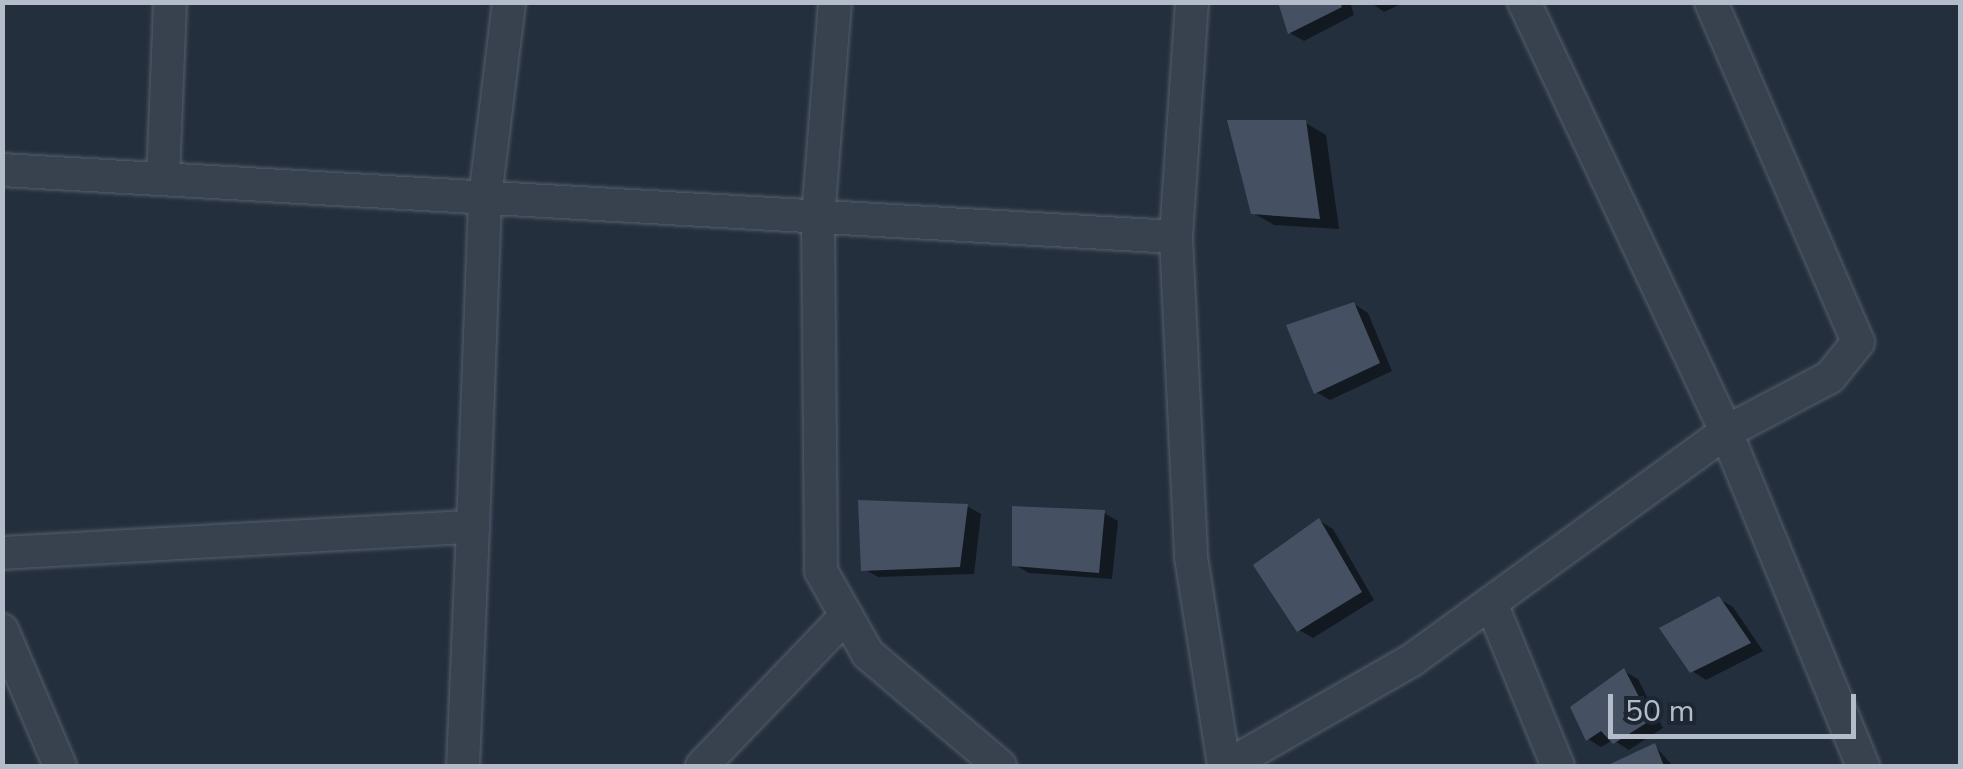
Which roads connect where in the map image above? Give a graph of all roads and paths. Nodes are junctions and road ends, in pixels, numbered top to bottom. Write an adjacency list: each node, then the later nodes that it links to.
1 (170, 2): 8 (street)
2 (508, 2): 9 (street)
3 (835, 2): 10 (street)
4 (1192, 2): 11 (street)
5 (1524, 2): 12 (street)
6 (1711, 2): 12 (street)
7 (2, 170): 8 (street)
8 (164, 179): 9 (street)
9 (484, 198): 10 (street); 13 (street)
10 (818, 217): 11 (street); 16 (street)
11 (1176, 237): 22 (street)
12 (1726, 432): 15 (street); 24 (street)
13 (473, 527): 14 (street); 19 (street)
14 (2, 554)
15 (1491, 602): 22 (street); 23 (street)
16 (846, 616): 20 (street); 21 (street)
17 (2, 630): 18 (street)
18 (60, 766)
19 (462, 766)
20 (702, 766)
21 (1000, 766)
22 (1226, 766)
23 (1558, 766)
24 (1862, 766)

